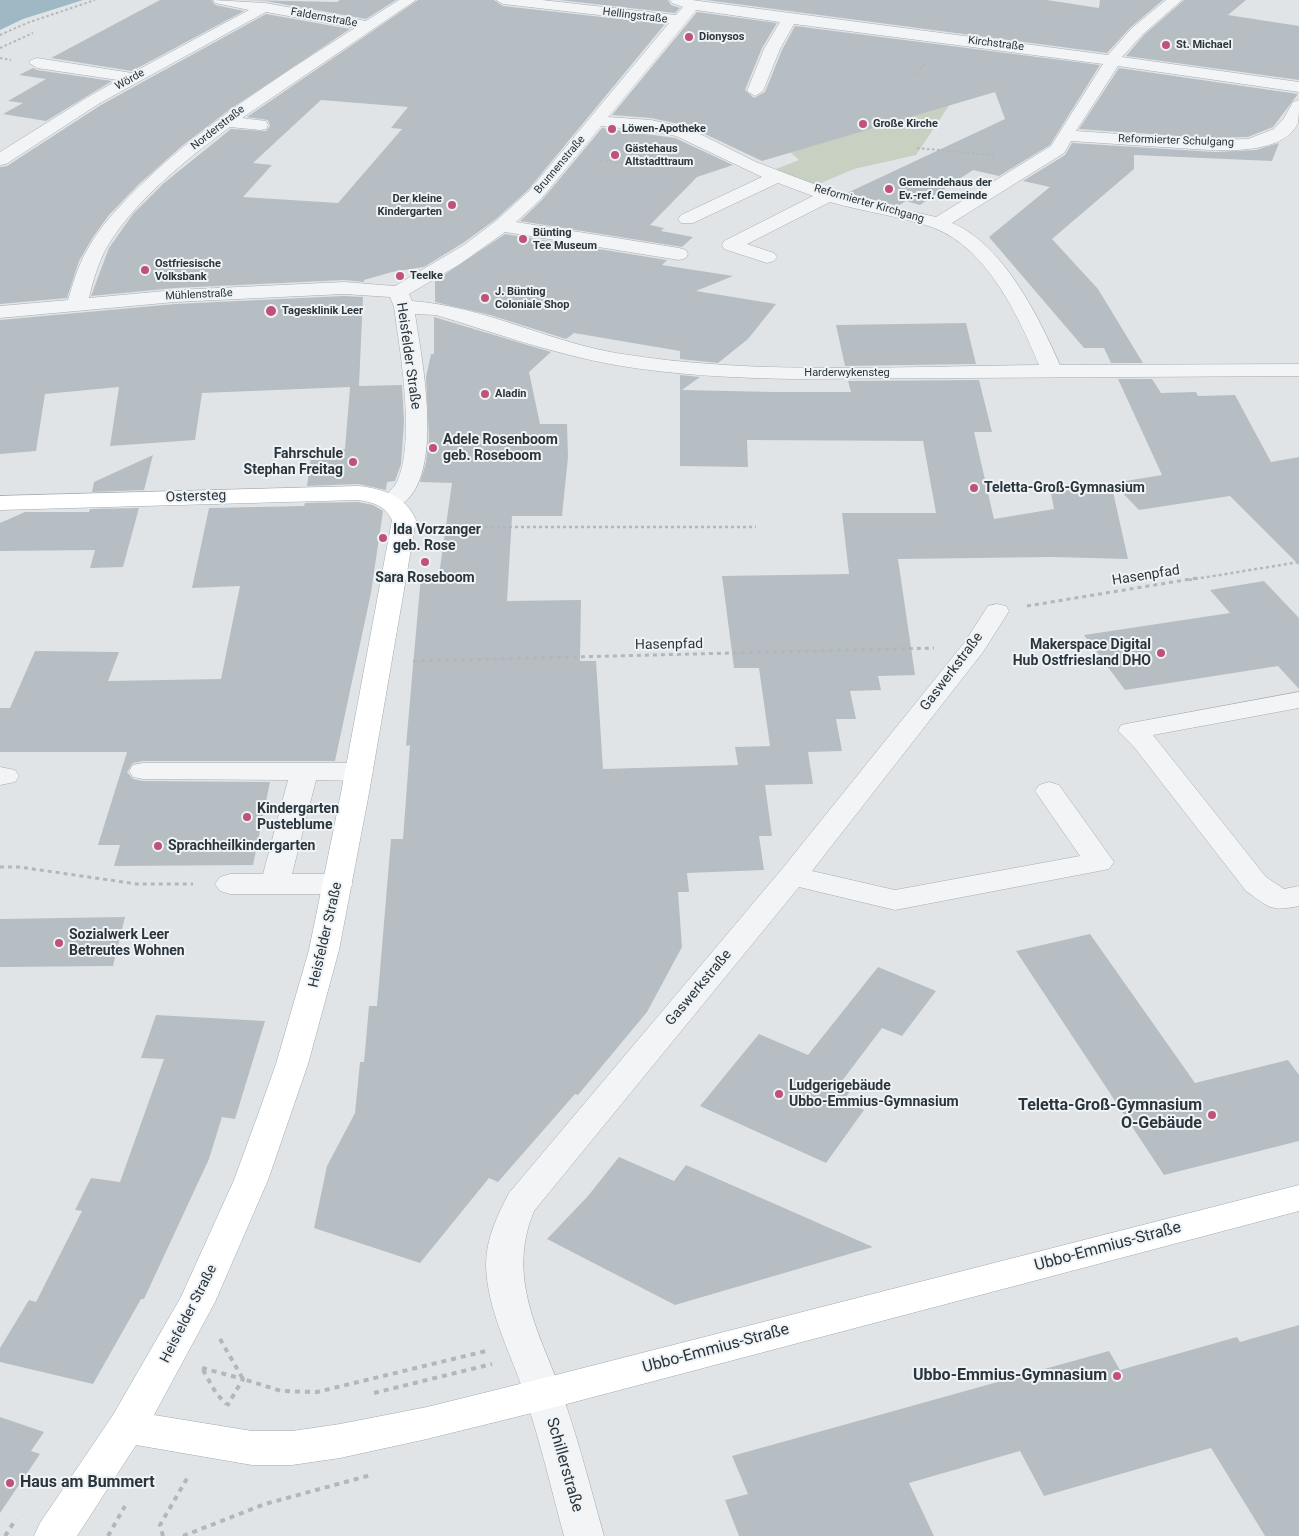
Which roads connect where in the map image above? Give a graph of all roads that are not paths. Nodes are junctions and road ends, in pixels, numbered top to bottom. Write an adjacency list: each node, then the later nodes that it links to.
1 (220, 0): 6 (street, Faldernstraße)
2 (408, 0): 9 (street, Norderstraße)
3 (504, 0): 8 (street, Hellingstraße)
4 (1175, 0): 10 (street, Reformierter Kirchgang)
5 (685, 2): 7 (street, Kirchstraße); 8 (street, Brunnenstraße)
6 (265, 7): 9 (street, Faldernstraße); 12 (street, Wörde)
7 (786, 13): 10 (street, Kirchstraße); 14 (street)
8 (678, 20): 17 (street, Brunnenstraße)
9 (369, 26): 16 (street, Norderstraße)
10 (1112, 59): 13 (street, Kirchstraße); 19 (street, Reformierter Kirchgang)
11 (37, 62): 12 (street)
12 (134, 78): 20 (street, Wörde)
13 (1297, 82)
14 (755, 91)
15 (1299, 105): 19 (street, Reformierter Schulgang)
16 (226, 121): 18 (street); 29 (street, Norderstraße)
17 (596, 121): 21 (street, Reformierter Kirchgang); 25 (street, Brunnenstraße)
18 (260, 125)
19 (1065, 135): 24 (street, Reformierter Kirchgang)
20 (4, 154)
21 (779, 176): 22 (street, Reformierter Kirchgang); 23 (street)
22 (829, 195): 24 (street, Reformierter Kirchgang); 27 (street)
23 (687, 218)
24 (939, 223): 32 (street)
25 (503, 226): 26 (street); 28 (street, Brunnenstraße)
26 (679, 254)
27 (767, 256)
28 (401, 299): 29 (street, Mühlenstraße); 32 (street, Harderwykensteg); 33 (street, Heisfelder Straße)
29 (77, 304): 30 (street, Mühlenstraße)
30 (0, 312)
31 (1299, 370): 32 (street, Harderwykensteg)
32 (1052, 372)
33 (391, 502): 34 (main road, Ostersteg); 39 (main road, Heisfelder Straße)
34 (0, 503)
35 (997, 611): 41 (street, Gaswerkstraße)
36 (1299, 700): 45 (street)
37 (143, 771): 38 (street)
38 (304, 772): 39 (street); 43 (street)
39 (359, 772): 44 (main road, Heisfelder Straße)
40 (1048, 791): 41 (street)
41 (792, 876): 47 (street, Gaswerkstraße)
42 (230, 884): 43 (street)
43 (275, 884): 44 (street)
44 (338, 884): 48 (main road, Heisfelder Straße)
45 (1299, 896)
46 (1299, 1198): 47 (main road, Ubbo-Emmius-Straße)
47 (544, 1394): 48 (main road, Ubbo-Emmius-Straße); 50 (street, Schillerstraße)
48 (127, 1427): 49 (main road, Heisfelder Straße)
49 (54, 1536)
50 (584, 1536)

